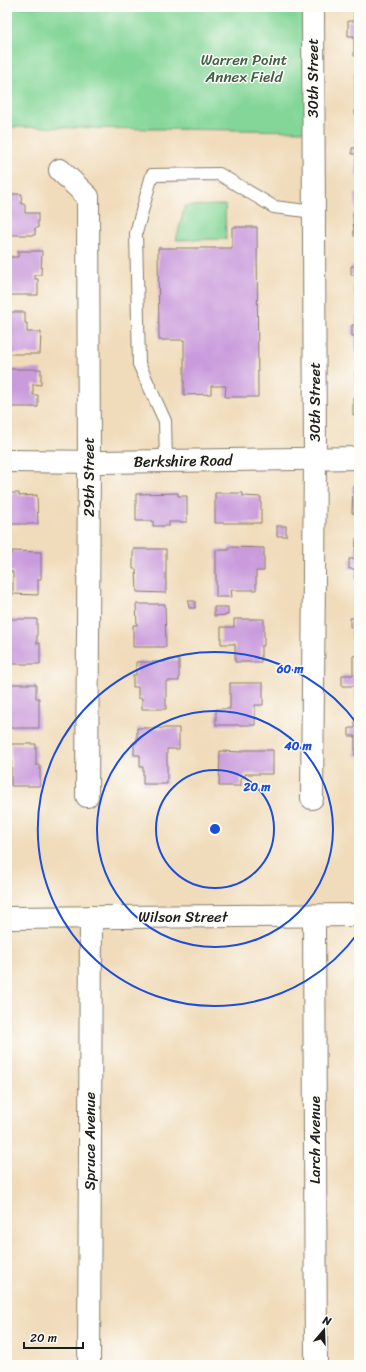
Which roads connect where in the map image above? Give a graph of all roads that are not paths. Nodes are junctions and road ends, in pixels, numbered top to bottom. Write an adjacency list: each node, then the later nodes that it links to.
1 (312, 7): 3 (street, 30th Street)
2 (60, 170): 8 (street, 29th Street)
3 (314, 212): 5 (street, 30th Street); 7 (lane)
4 (359, 458): 5 (street, Berkshire Road)
5 (315, 459): 7 (street, Berkshire Road); 10 (street, 30th Street)
6 (7, 461): 8 (street, Berkshire Road)
7 (166, 461): 8 (street, Berkshire Road)
8 (89, 462): 9 (street, 29th Street)
9 (87, 796)
10 (312, 798)
11 (359, 915): 12 (street, Wilson Street)
12 (314, 916): 13 (street, Wilson Street); 16 (street, Larch Avenue)
13 (91, 917): 14 (street, Wilson Street); 15 (street, Spruce Avenue)
14 (7, 918)
15 (89, 1365)
16 (316, 1365)

